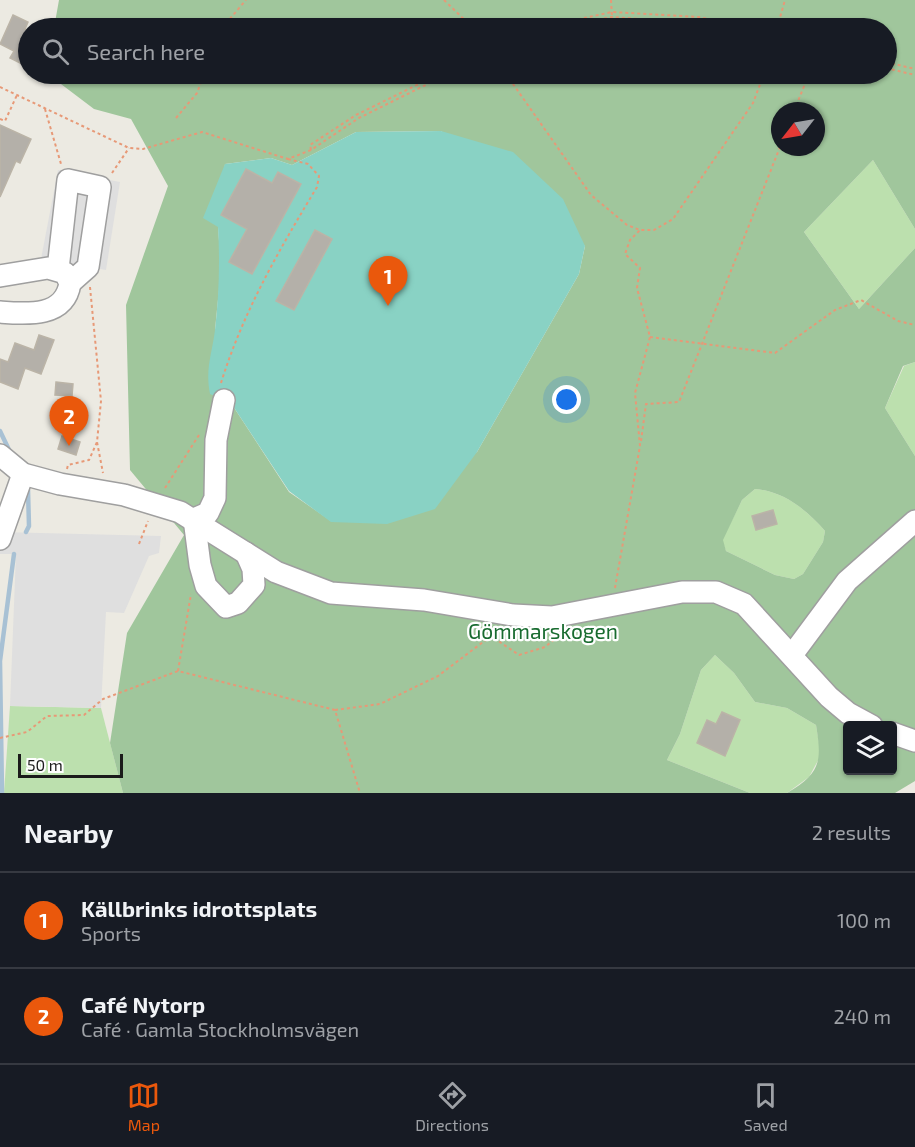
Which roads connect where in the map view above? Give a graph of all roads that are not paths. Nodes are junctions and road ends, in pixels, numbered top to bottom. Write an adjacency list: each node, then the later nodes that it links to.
1 (0, 276): 2 (street)
2 (64, 276): 2 (street); 3 (street)
3 (0, 312)
4 (222, 393): 7 (street)
5 (0, 455): 6 (street)
6 (23, 474): 7 (street); 9 (street)
7 (194, 519): 10 (street); 10 (street)
8 (915, 521): 11 (street)
9 (0, 539)
10 (246, 553): 11 (street)
11 (792, 655): 12 (street)
12 (863, 721)
13 (897, 735): 14 (street)
14 (915, 741)

